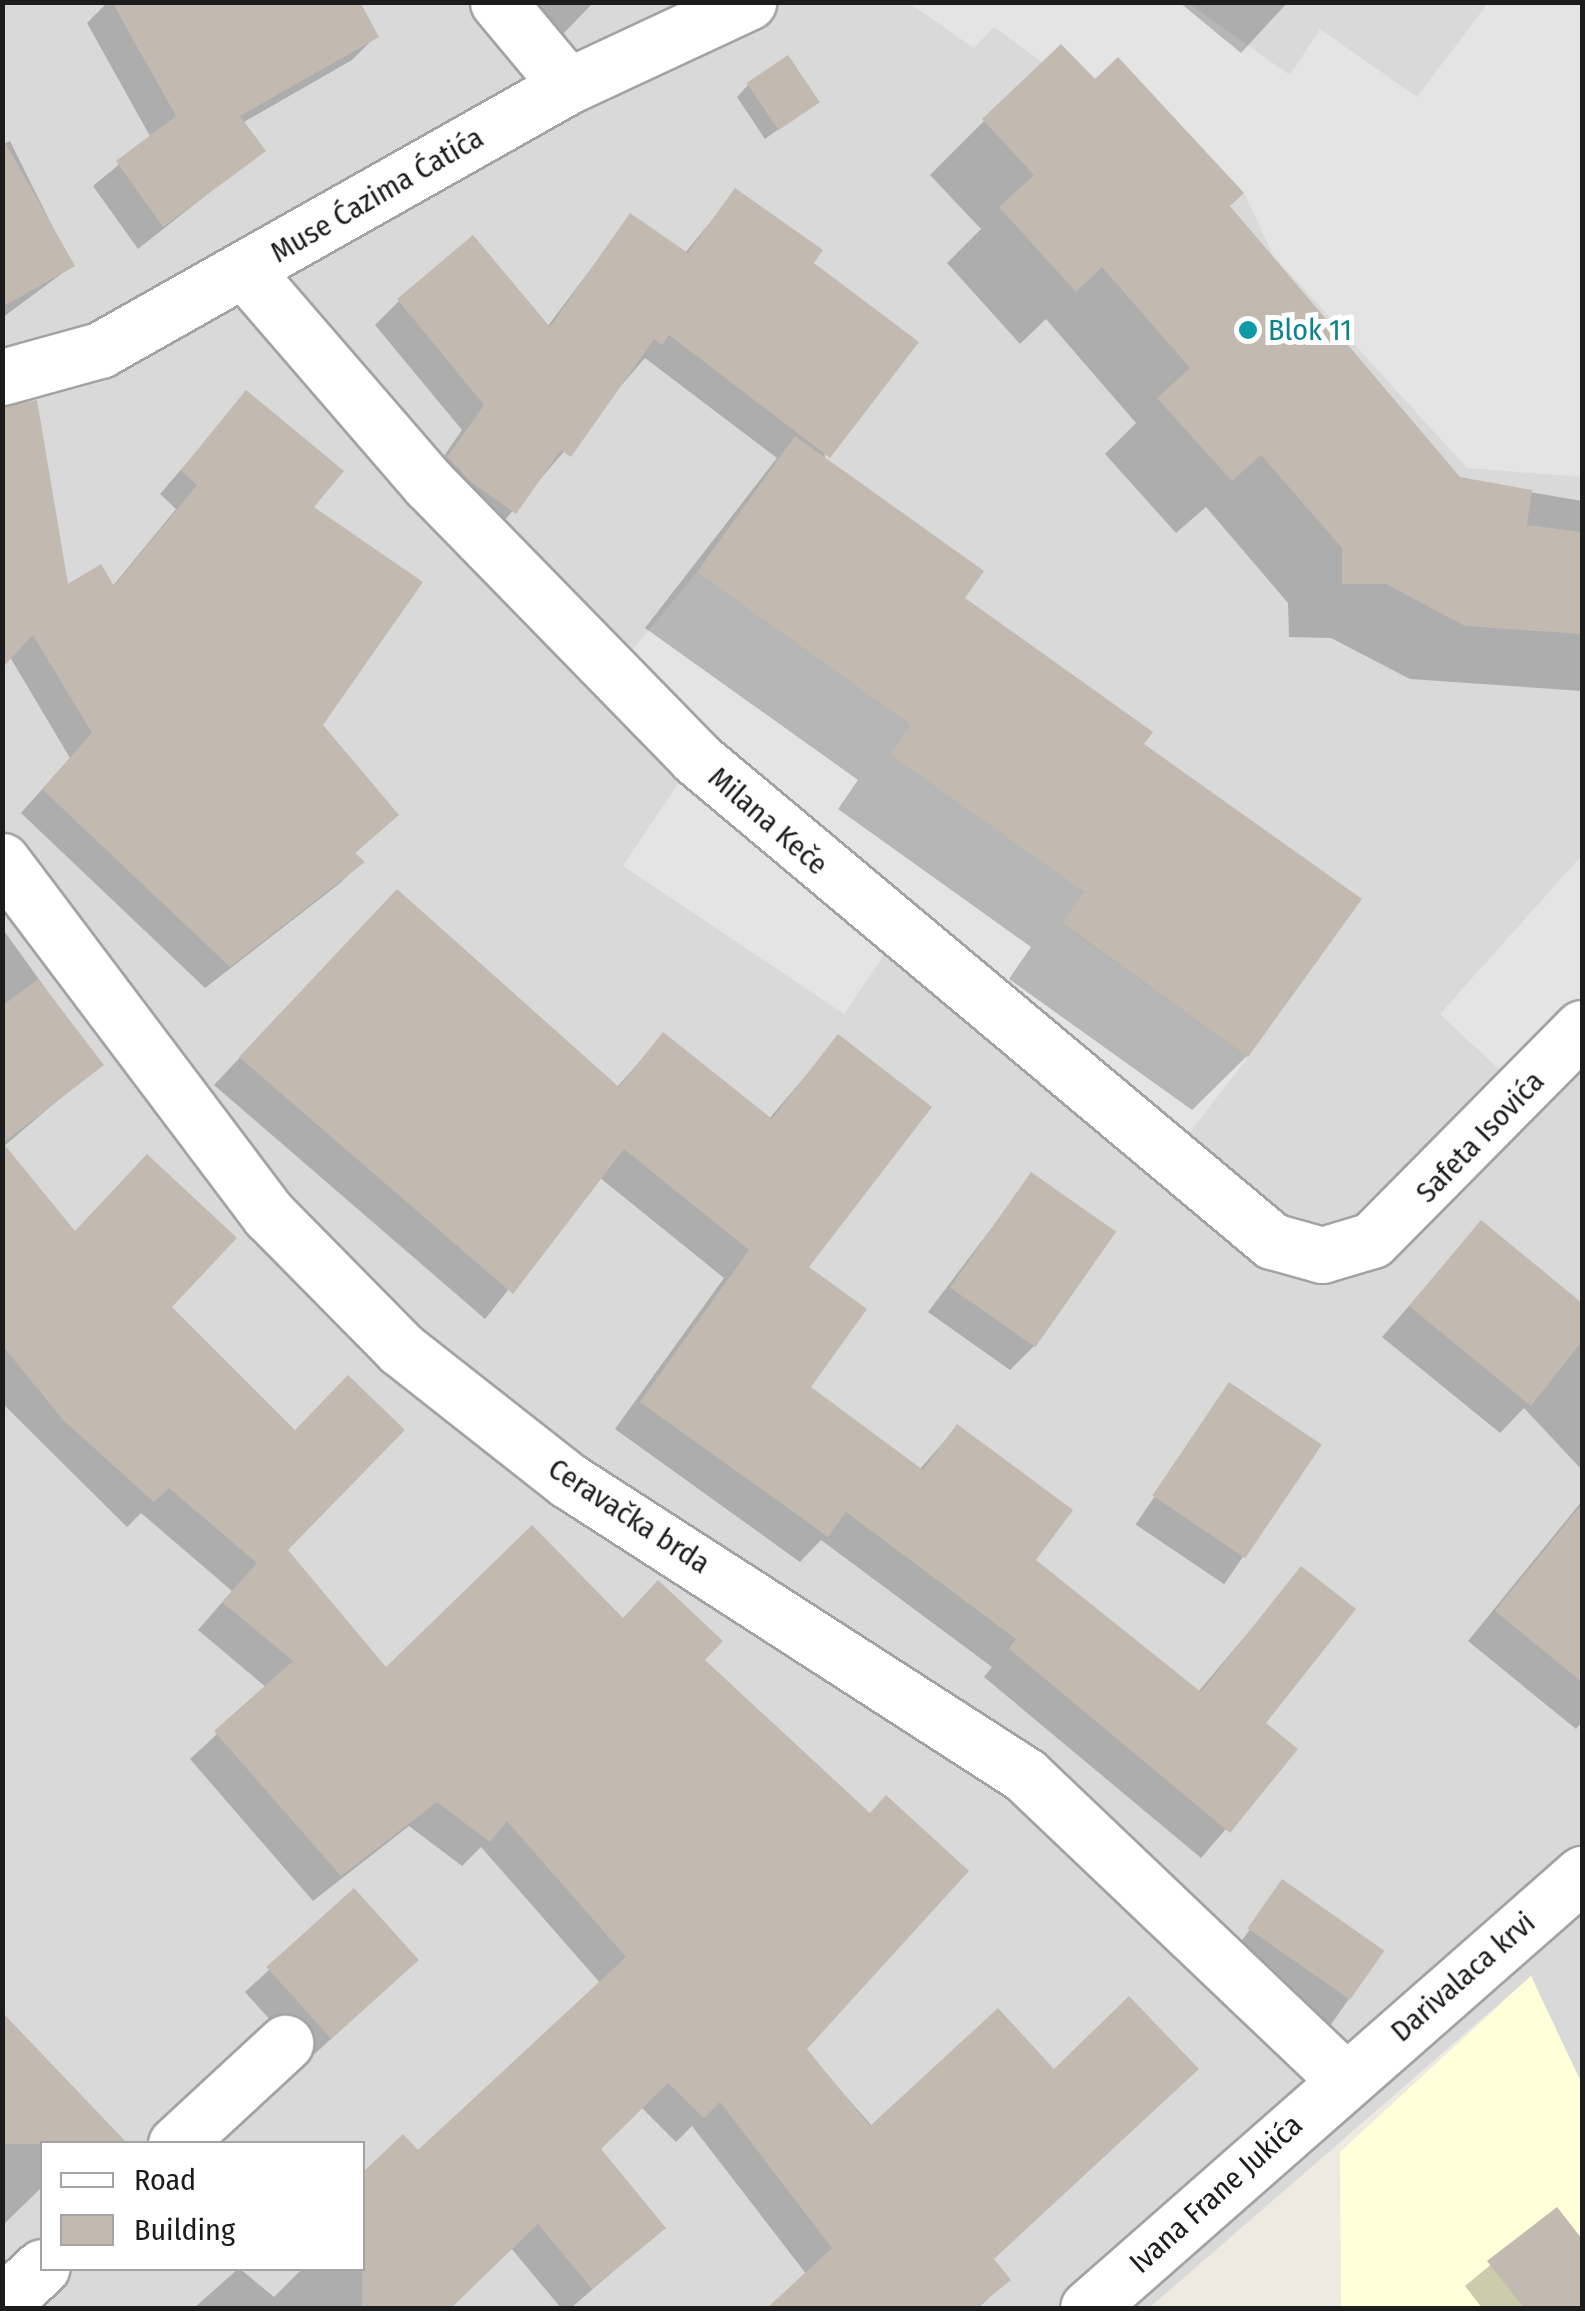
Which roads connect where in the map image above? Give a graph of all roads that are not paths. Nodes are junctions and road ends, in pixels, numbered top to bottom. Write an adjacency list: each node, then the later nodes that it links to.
1 (498, 2): 3 (street)
2 (748, 2): 3 (street, Muse Ćazima Ćatića)
3 (568, 86): 4 (street, Muse Ćazima Ćatića)
4 (245, 271): 5 (street, Muse Ćazima Ćatića); 8 (street, Milana Keče)
5 (2, 377)
6 (2, 861): 11 (street, Ceravačka brda)
7 (1582, 1028): 8 (street, Safeta Isovića)
8 (1372, 1240)
9 (1582, 1874): 11 (street, Darivalaca krvi)
10 (285, 2042): 12 (street)
11 (1344, 2079): 15 (street, Ivana Frane Jukića)
12 (179, 2141)
13 (40, 2269): 14 (street)
14 (2, 2304)
15 (1088, 2308)

